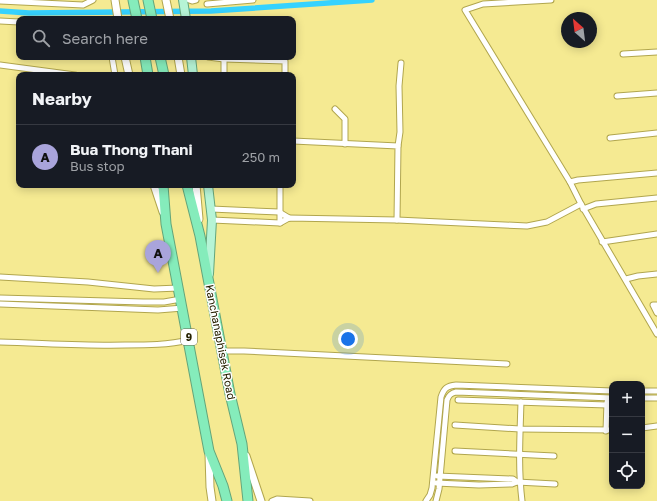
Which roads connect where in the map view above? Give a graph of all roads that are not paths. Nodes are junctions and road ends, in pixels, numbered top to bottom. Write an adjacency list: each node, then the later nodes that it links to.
1 (93, 0): 12 (street)
2 (115, 0): 14 (main road)
3 (133, 0): 15 (highway)
4 (148, 0): 16 (highway)
5 (166, 0): 17 (main road)
6 (183, 0): 18 (main road)
7 (189, 0): 8 (street)
8 (196, 0)
9 (254, 0): 13 (street)
10 (550, 0): 48 (street)
11 (0, 1): 12 (street)
12 (26, 1)
13 (207, 4)
14 (118, 16)
15 (136, 16)
16 (151, 16)
17 (169, 16)
18 (186, 16)
19 (0, 20): 20 (street)
20 (16, 22)
21 (657, 52): 22 (street)
22 (623, 54)
23 (112, 60): 32 (street)
24 (126, 60): 33 (main road)
25 (179, 60): 35 (main road)
26 (191, 60): 36 (main road)
27 (224, 60): 37 (street); 38 (street)
28 (146, 61): 34 (highway)
29 (401, 63): 46 (street)
30 (0, 65): 31 (street)
31 (52, 72)
32 (114, 72)
33 (128, 72)
34 (148, 72)
35 (181, 72)
36 (193, 72)
37 (224, 72)
38 (285, 72)
39 (657, 93): 40 (street)
40 (616, 96)
41 (335, 109): 45 (street)
42 (657, 133): 43 (street)
43 (610, 138)
44 (296, 141): 45 (street)
45 (345, 144): 46 (street)
46 (398, 146): 62 (street)
47 (657, 173): 48 (street)
48 (570, 182): 56 (street)
49 (155, 188): 65 (main road)
50 (163, 188): 65 (highway, 9)
51 (188, 188): 67 (highway, Kanchanaphisek Road)
52 (196, 188): 67 (main road)
53 (208, 188): 57 (main road)
54 (280, 188): 59 (street)
55 (657, 198): 56 (street)
56 (582, 206): 62 (street); 68 (street)
57 (211, 209): 58 (street); 61 (main road)
58 (250, 210): 59 (street); 63 (street)
59 (280, 212): 60 (street); 64 (street)
60 (289, 218): 62 (street); 64 (street)
61 (212, 220): 63 (street); 71 (main road)
62 (397, 220)
63 (251, 222): 64 (street)
64 (280, 223)
65 (166, 224): 73 (highway, 9)
66 (657, 234): 68 (street)
67 (200, 236): 71 (highway, Kanchanaphisek Road)
68 (602, 242): 72 (street)
69 (657, 274): 72 (street)
70 (0, 277): 73 (street)
71 (209, 278): 82 (highway, Kanchanaphisek Road)
72 (626, 279): 79 (street)
73 (179, 288): 76 (highway, 9)
74 (0, 298): 76 (street)
75 (0, 304): 76 (street)
76 (182, 304): 80 (highway, 9)
77 (657, 305): 78 (street)
78 (657, 313)
79 (657, 334)
80 (189, 340): 81 (street); 101 (highway, 9)
81 (0, 342)
82 (222, 351): 83 (street); 100 (highway, Kanchanaphisek Road)
83 (507, 364)
84 (521, 388): 85 (street); 88 (street); 105 (street)
85 (609, 391)
86 (645, 391): 87 (street)
87 (657, 391): 89 (street)
88 (520, 394): 90 (street); 106 (street)
89 (657, 396): 91 (street)
90 (609, 398): 94 (street)
91 (645, 398)
92 (458, 400): 93 (street)
93 (521, 402): 94 (street); 98 (street)
94 (607, 405): 99 (street)
95 (456, 425): 98 (street)
96 (657, 426): 97 (street)
97 (645, 428)
98 (520, 429): 99 (street); 103 (street)
99 (609, 431)
100 (242, 444): 114 (highway, Kanchanaphisek Road); 115 (main road)
101 (209, 451): 112 (main road); 113 (highway, 9)
102 (455, 451): 103 (street)
103 (519, 454): 104 (street); 108 (street)
104 (554, 456)
105 (432, 476): 106 (street); 107 (street)
106 (440, 476): 108 (street); 109 (street)
107 (432, 482): 109 (street); 118 (street)
108 (518, 482): 109 (street); 110 (street); 120 (street)
109 (439, 483): 119 (street)
110 (555, 484)
111 (295, 500): 116 (street); 117 (street)
112 (212, 501)
113 (226, 501)
114 (248, 501)
115 (261, 501)
116 (272, 501)
117 (310, 501)
118 (426, 501)
119 (436, 501)
120 (522, 501)

